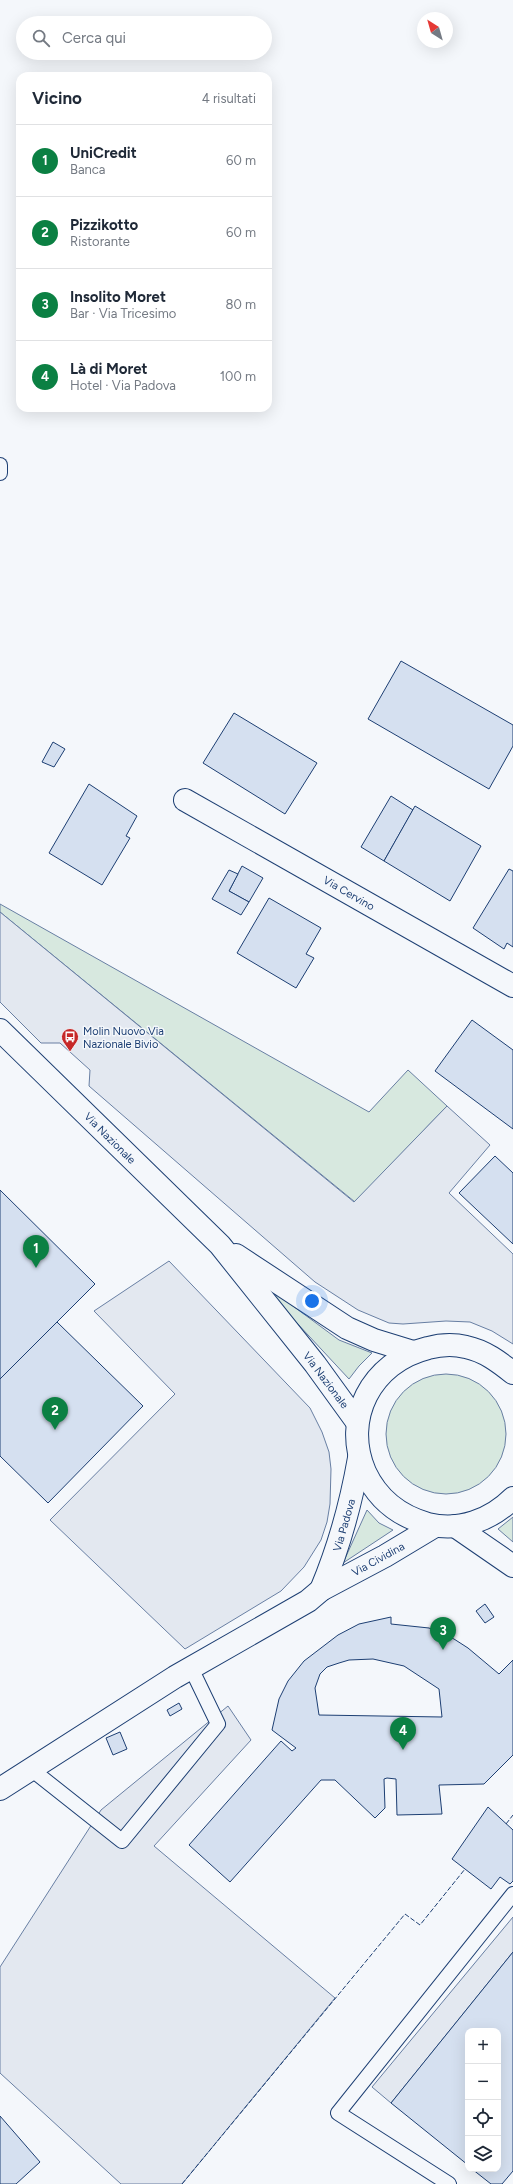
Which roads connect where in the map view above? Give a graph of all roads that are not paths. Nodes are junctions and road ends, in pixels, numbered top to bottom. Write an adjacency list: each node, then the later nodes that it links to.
1 (0, 465): 2 (lane)
2 (0, 473)
3 (185, 800): 4 (main road, Via Cervino)
4 (513, 986)
5 (0, 1030): 6 (main road, Via Nazionale)
6 (220, 1245): 7 (main road, Via Nazionale); 9 (main road, Via Nazionale)
7 (413, 1352): 8 (main road); 9 (main road)
8 (513, 1373)
9 (357, 1422): 10 (main road)
10 (359, 1458): 12 (main road); 14 (main road, Via Padova)
11 (513, 1498): 12 (main road)
12 (445, 1526): 13 (main road); 14 (main road, Via Cividina)
13 (513, 1566)
14 (321, 1590): 15 (main road, Via Cividina)
15 (191, 1668): 16 (main road, Via Cividina); 16 (lane)
16 (31, 1769): 17 (main road, Via Cividina)
17 (0, 1789)
18 (513, 1894): 19 (lane)
19 (449, 2184)

